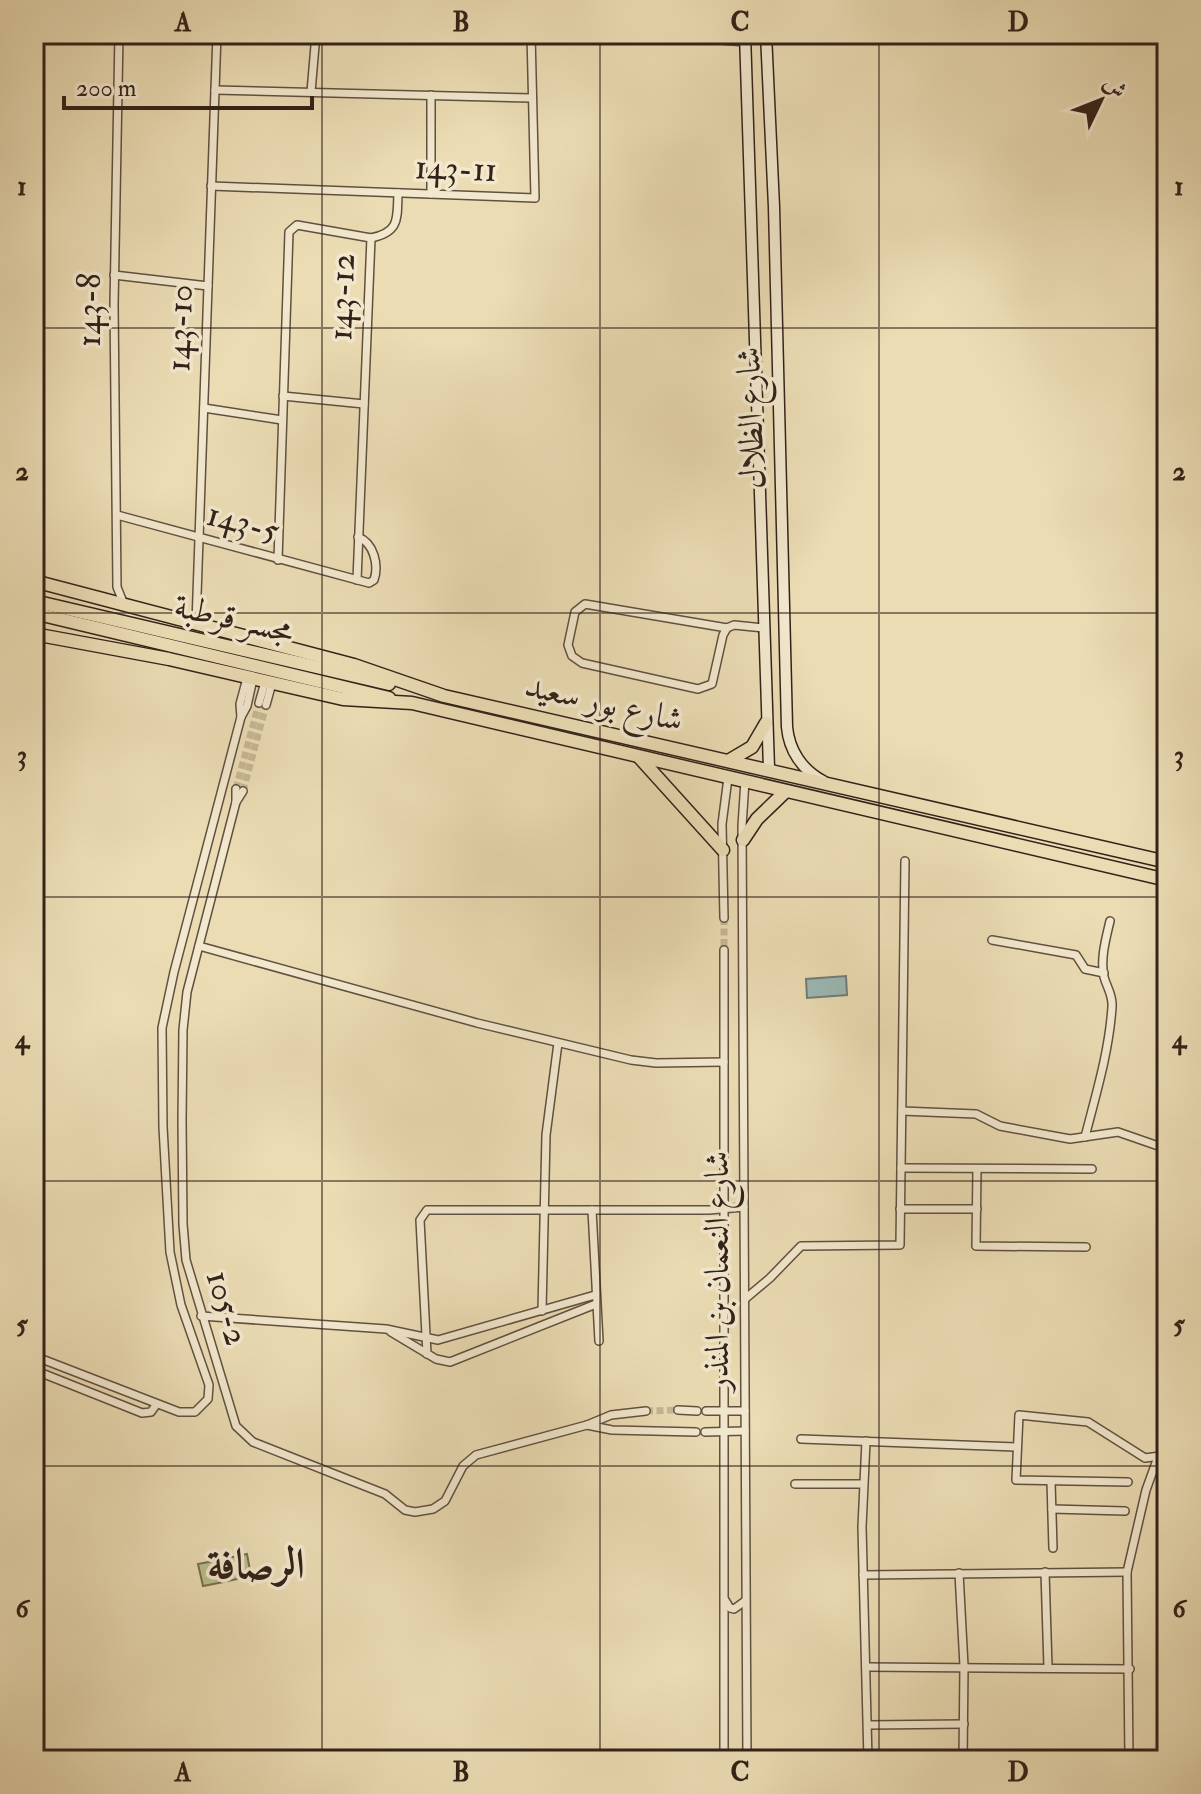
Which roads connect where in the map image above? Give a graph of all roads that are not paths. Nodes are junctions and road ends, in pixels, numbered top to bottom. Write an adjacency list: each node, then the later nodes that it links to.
1 (119, 34): 18 (street, 143-8)
2 (217, 34): 10 (street, 143-10)
3 (316, 34): 11 (street)
4 (531, 34): 13 (street, 143-11)
5 (650, 34): 7 (street)
6 (766, 34): 8 (street, شارع الظلال)
7 (745, 38): 9 (street)
8 (767, 66): 9 (street); 21 (street, شارع الظلال)
9 (746, 67): 20 (street)
10 (215, 90): 11 (street); 14 (street, 143-10)
11 (311, 92): 12 (street)
12 (431, 95): 13 (street); 16 (street)
13 (532, 98): 16 (street, 143-11)
14 (211, 186): 15 (street, 143-11); 19 (street, 143-10)
15 (398, 193): 16 (street, 143-11); 17 (street)
16 (431, 194)
17 (371, 238): 22 (street, 143-12); 23 (street, 143-12)
18 (114, 275): 19 (street); 28 (street, 143-8)
19 (208, 286): 24 (street, 143-10)
20 (756, 333): 21 (street); 26 (street)
21 (777, 333): 25 (street, شارع الظلال)
22 (283, 396): 23 (street); 27 (street, 143-12)
23 (364, 404): 29 (street, 143-12)
24 (204, 408): 27 (street); 30 (street, 143-10)
25 (779, 410): 26 (street); 38 (street, شارع الظلال)
26 (759, 411): 39 (street)
27 (282, 420): 31 (street, 143-12)
28 (117, 515): 30 (street, 143-5); 34 (street, 143-8)
29 (358, 537): 32 (street, 143-12); 32 (street)
30 (199, 539): 31 (street, 143-5); 40 (street, 143-10)
31 (278, 560): 32 (street, 143-5)
32 (357, 580)
33 (34, 581): 35 (main road, شارع بور سعيد)
34 (117, 587): 35 (street); 36 (street, 143-8)
35 (105, 599): 36 (main road, شارع بور سعيد)
36 (124, 605): 40 (main road, شارع بور سعيد)
37 (36, 607): 44 (main road, مجسر قرطبة); 45 (main road, مجسر قرطبة)
38 (785, 617): 39 (street); 53 (street, شارع الظلال)
39 (764, 623): 41 (street); 47 (street)
40 (196, 624): 44 (main road, شارع بور سعيد)
41 (727, 628): 41 (street)
42 (34, 634): 43 (main road, شارع بور سعيد)
43 (259, 680): 45 (main road, شارع بور سعيد); 46 (street); 94 (street)
44 (421, 690): 49 (main road, شارع بور سعيد)
45 (412, 703): 48 (main road, شارع بور سعيد)
46 (262, 704)
47 (766, 723): 49 (main road); 50 (street)
48 (639, 757): 51 (main road, شارع بور سعيد); 57 (main road)
49 (730, 760): 50 (main road, شارع بور سعيد)
50 (769, 769): 53 (main road, شارع بور سعيد)
51 (728, 778): 52 (main road, شارع بور سعيد); 57 (street)
52 (745, 781): 55 (main road, شارع بور سعيد); 56 (street, شارع النعمان بن المنذر)
53 (828, 784): 59 (main road, شارع بور سعيد)
54 (240, 790): 64 (street, 105-2)
55 (785, 792): 56 (main road); 60 (main road, شارع بور سعيد)
56 (743, 840): 68 (street, شارع النعمان بن المنذر)
57 (723, 850): 61 (street)
58 (905, 861): 71 (street)
59 (1167, 862)
60 (1167, 880)
61 (724, 918)
62 (1110, 921): 66 (street)
63 (992, 940): 66 (street)
64 (199, 946): 69 (street); 87 (street, 105-2)
65 (724, 950): 67 (street, شارع النعمان بن المنذر)
66 (1104, 973): 72 (street)
67 (724, 985): 68 (street); 70 (street, شارع النعمان بن المنذر)
68 (743, 986): 77 (street, شارع النعمان بن المنذر)
69 (558, 1043): 70 (street); 81 (street)
70 (724, 1062): 78 (street, شارع النعمان بن المنذر)
71 (902, 1111): 72 (street); 74 (street)
72 (1085, 1137): 73 (street)
73 (1167, 1149)
74 (901, 1168): 75 (street); 79 (street)
75 (977, 1169): 76 (street); 80 (street)
76 (1092, 1169)
77 (744, 1207): 78 (street); 84 (street, شارع النعمان بن المنذر)
78 (724, 1208): 82 (street); 97 (street, شارع النعمان بن المنذر)
79 (900, 1209): 80 (street); 84 (street)
80 (977, 1209): 83 (street)
81 (544, 1210): 82 (street); 86 (street); 89 (street)
82 (592, 1210): 85 (street)
83 (1086, 1247)
84 (745, 1299): 98 (street, شارع النعمان بن المنذر)
85 (595, 1300): 86 (street); 90 (street); 91 (street)
86 (542, 1311): 89 (street)
87 (201, 1316): 88 (street); 100 (street, 105-2)
88 (377, 1328): 89 (street); 91 (street)
89 (426, 1338): 91 (street)
90 (599, 1341)
91 (427, 1354)
92 (34, 1356): 94 (street)
93 (34, 1370): 94 (street)
94 (156, 1405)
95 (678, 1410): 97 (street)
96 (646, 1411): 99 (street, 105-2)
97 (722, 1411): 98 (street); 103 (street, شارع النعمان بن المنذر)
98 (745, 1411): 102 (street, شارع النعمان بن المنذر)
99 (620, 1412): 100 (street, 105-2); 101 (street)
100 (587, 1425): 101 (street, 105-2)
101 (620, 1430): 103 (street, 105-2)
102 (745, 1431): 103 (street, 105-2); 120 (street, شارع النعمان بن المنذر)
103 (723, 1432): 119 (street, شارع النعمان بن المنذر)
104 (801, 1439): 105 (street)
105 (866, 1441): 106 (street); 111 (street)
106 (1016, 1447): 107 (street); 108 (street)
107 (1163, 1456): 116 (street)
108 (1051, 1482): 109 (street); 112 (street)
109 (1128, 1482)
110 (795, 1484): 111 (street)
111 (862, 1484): 118 (street)
112 (1052, 1509): 113 (street); 114 (street)
113 (1125, 1511)
114 (1053, 1548)
115 (1045, 1572): 116 (street); 117 (street); 123 (street)
116 (1127, 1572): 124 (street)
117 (959, 1573): 118 (street); 121 (street)
118 (863, 1575): 122 (street)
119 (724, 1598): 120 (street); 127 (street, شارع النعمان بن المنذر)
120 (746, 1601): 128 (street, شارع النعمان بن المنذر)
121 (964, 1666): 122 (street); 123 (street); 125 (street)
122 (866, 1667): 126 (street)
123 (1048, 1667): 124 (street)
124 (1130, 1669): 131 (street)
125 (964, 1724): 126 (street); 130 (street)
126 (869, 1725): 129 (street)
127 (724, 1760)
128 (747, 1760)
129 (868, 1760)
130 (963, 1760)
131 (1129, 1760)

